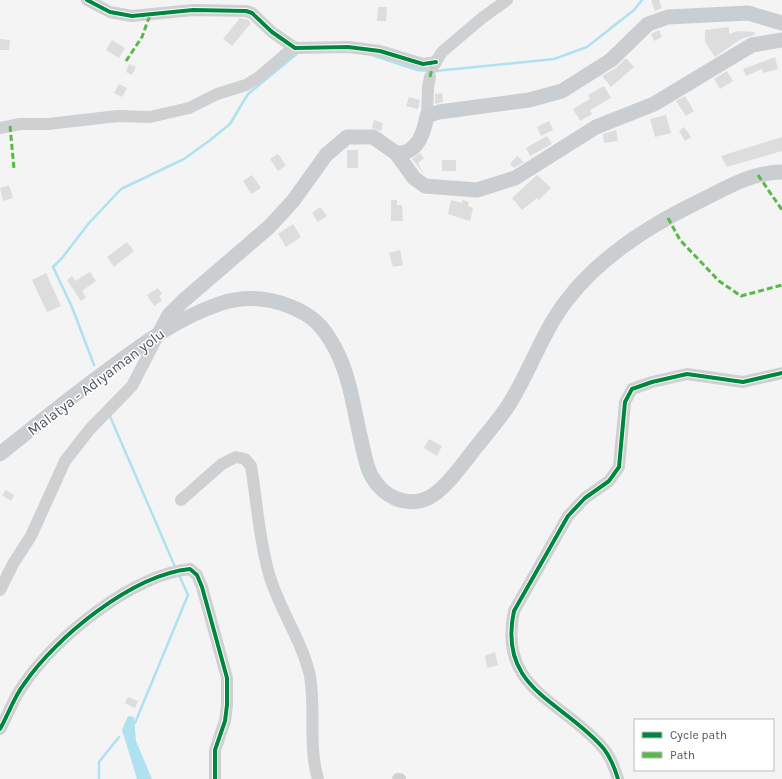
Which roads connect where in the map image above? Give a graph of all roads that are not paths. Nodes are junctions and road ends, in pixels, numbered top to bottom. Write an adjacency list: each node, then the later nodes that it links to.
1 (87, 0): 5 (street)
2 (507, 0): 6 (street)
3 (782, 23): 7 (main road)
4 (782, 40): 9 (main road)
5 (294, 47): 6 (street); 8 (street)
6 (433, 69): 7 (street)
7 (427, 116): 9 (main road)
8 (0, 128)
9 (396, 153): 11 (main road)
10 (782, 172): 11 (main road, Malatya - Adıyaman yolu)
11 (160, 332): 13 (main road, Malatya - Adıyaman yolu); 15 (street)
12 (782, 373): 19 (street)
13 (0, 454)
14 (181, 500): 18 (street)
15 (0, 590)
16 (0, 729): 17 (street)
17 (215, 779)
18 (318, 779)
19 (618, 779)

